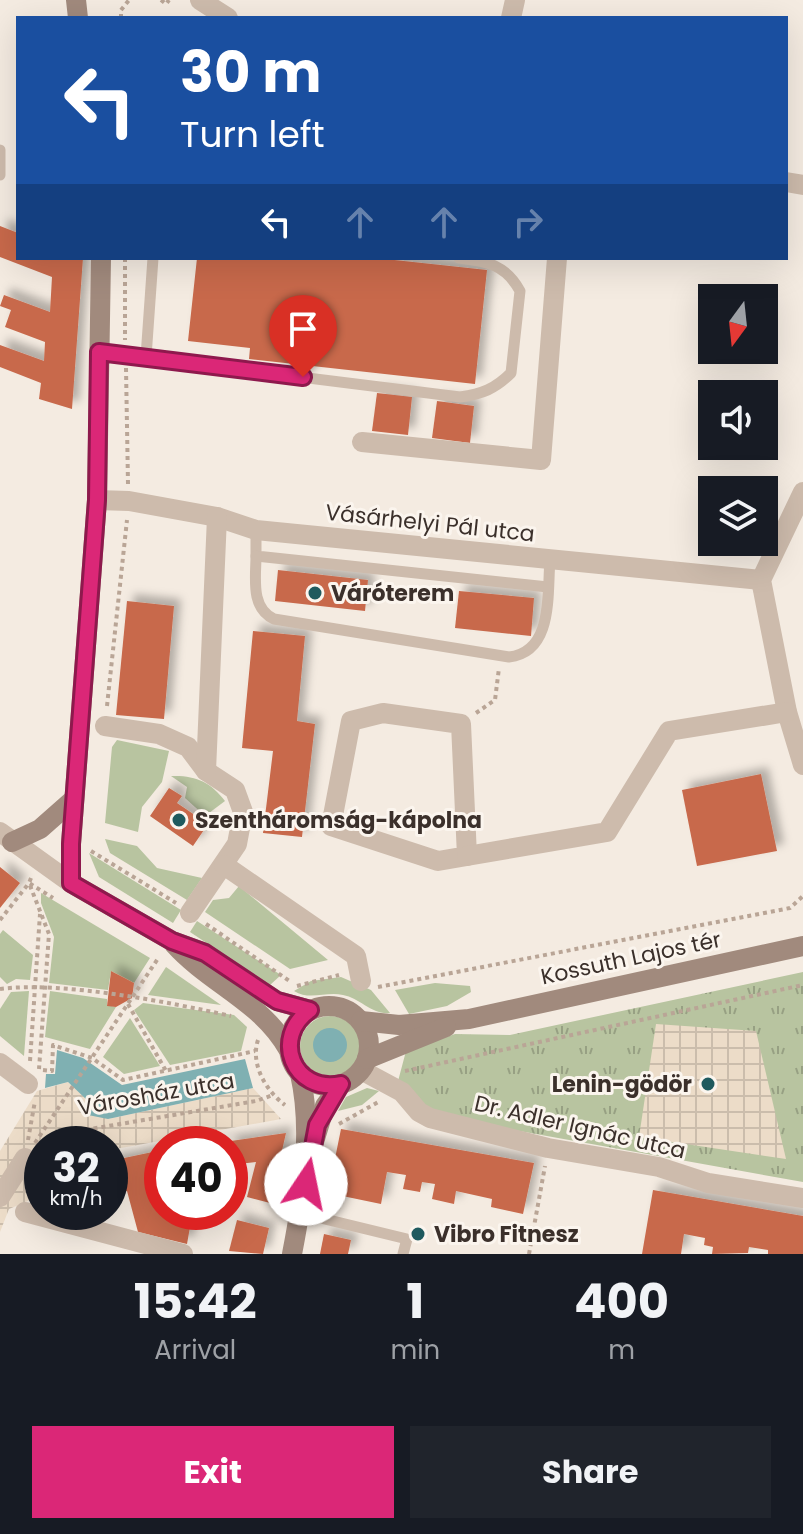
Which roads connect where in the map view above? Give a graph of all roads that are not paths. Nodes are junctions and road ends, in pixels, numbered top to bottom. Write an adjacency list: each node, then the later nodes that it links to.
1 (200, 0): 2 (street)
2 (225, 16)
3 (0, 150): 4 (lane)
4 (0, 175)
5 (101, 260): 9 (street)
6 (153, 260): 10 (lane)
7 (472, 260): 10 (lane)
8 (557, 260): 11 (street)
9 (99, 352): 10 (lane); 13 (street)
10 (146, 357)
11 (362, 442)
12 (803, 492): 18 (street)
13 (97, 500): 14 (street, Vásárhelyi Pál utca); 24 (street)
14 (217, 517): 15 (street, Vásárhelyi Pál utca); 23 (street)
15 (256, 530): 16 (lane); 17 (street, Vásárhelyi Pál utca)
16 (256, 556): 19 (lane); 19 (lane)
17 (550, 560): 18 (street, Vásárhelyi Pál utca); 19 (lane)
18 (761, 580): 20 (street)
19 (548, 587)
20 (787, 712): 22 (street); 26 (street)
21 (105, 726): 23 (street)
22 (803, 765)
23 (206, 771): 27 (street)
24 (74, 799): 25 (street); 28 (street)
25 (6, 837): 28 (street)
26 (467, 856): 26 (street)
27 (224, 865): 29 (street); 32 (street)
28 (71, 883): 30 (street)
29 (190, 913)
30 (172, 941): 33 (street); 36 (street)
31 (803, 946): 34 (street, Kossuth Lajos tér)
32 (361, 981)
33 (310, 1010): 35 (street); 36 (street)
34 (469, 1019): 35 (street, Kossuth Lajos tér); 38 (street, Kossuth Lajos tér)
35 (361, 1021): 38 (street)
36 (288, 1049): 39 (street)
37 (0, 1063): 41 (street)
38 (364, 1064): 40 (street); 44 (street, Dr. Adler Ignác utca)
39 (300, 1074): 40 (street); 45 (street)
40 (341, 1084): 45 (street)
41 (33, 1087)
42 (24, 1160): 43 (street)
43 (0, 1197)
44 (803, 1198)
45 (300, 1213): 48 (street); 49 (lane)
46 (93, 1230): 47 (street)
47 (183, 1254)
48 (292, 1254)
49 (403, 1254)

